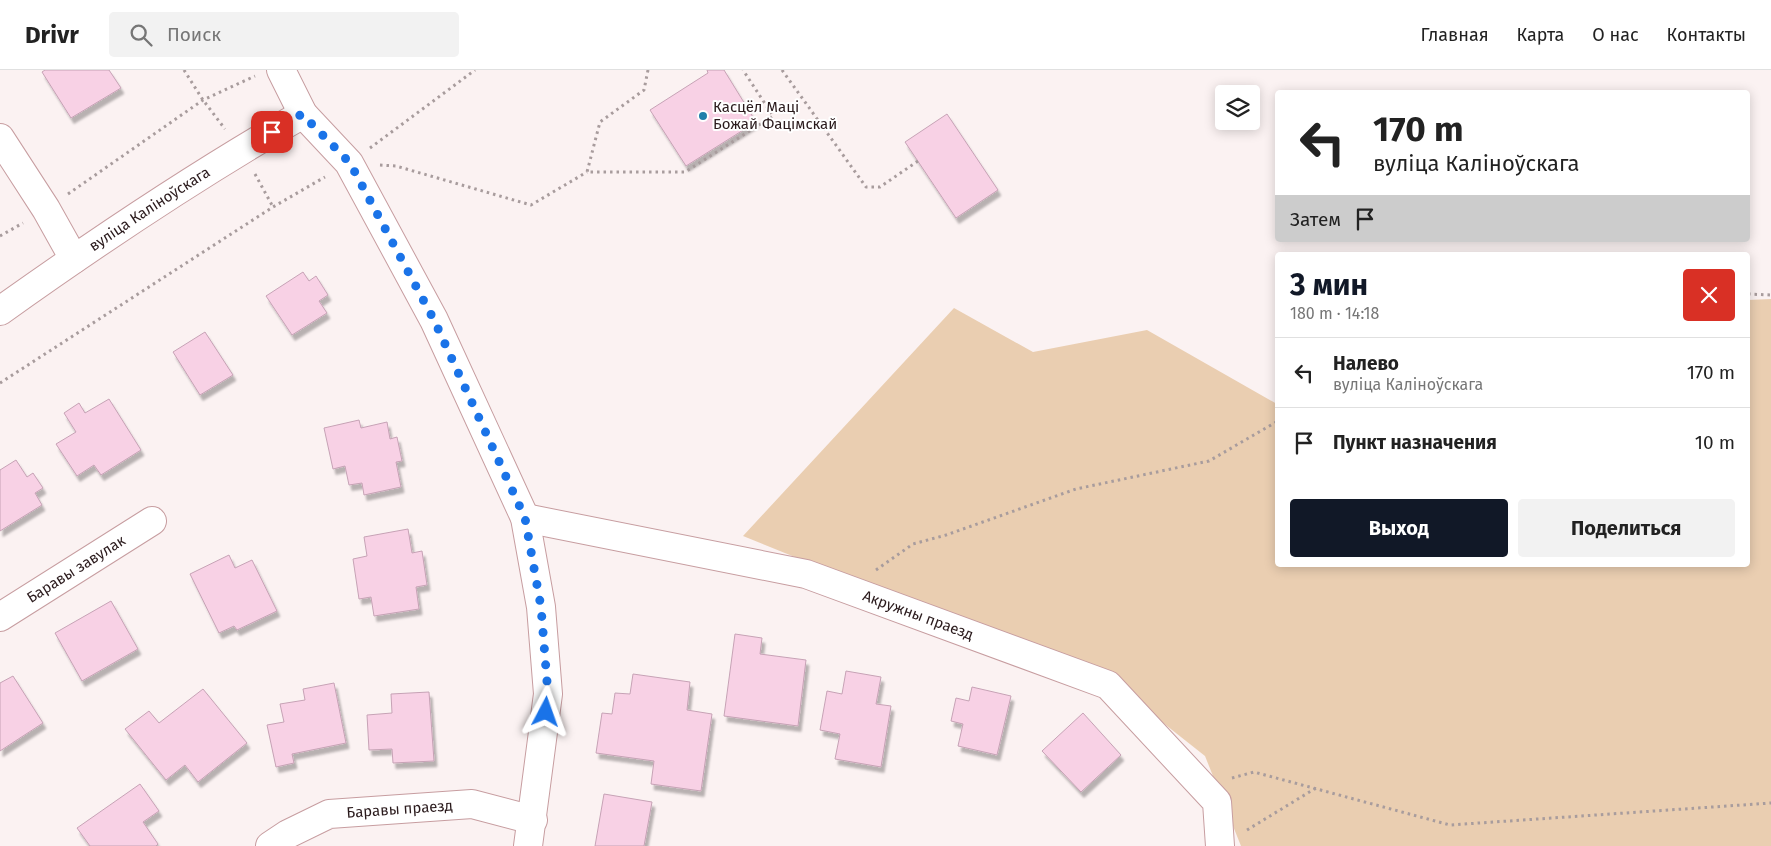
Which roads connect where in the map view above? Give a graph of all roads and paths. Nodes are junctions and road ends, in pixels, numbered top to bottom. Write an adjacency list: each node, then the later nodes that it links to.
1 (184, 70): 7 (path)
2 (475, 70): 11 (path)
3 (648, 70): 12 (path)
4 (743, 70): 12 (path)
5 (782, 70): 10 (path)
6 (270, 72): 7 (path); 8 (street)
7 (203, 100): 13 (path)
8 (302, 114): 11 (street); 15 (street, вуліца Каліноўскага)
9 (0, 138): 13 (street)
10 (918, 162)
11 (350, 163): 12 (path); 19 (path); 21 (street)
12 (587, 172)
13 (46, 209): 14 (path); 15 (street)
14 (0, 236)
15 (74, 259): 18 (street, вуліца Каліноўскага)
16 (1750, 294): 17 (path)
17 (1771, 295)
18 (0, 311)
19 (0, 383)
20 (1275, 423): 23 (path)
21 (525, 518): 23 (street, Акружны праезд); 29 (street)
22 (152, 521): 24 (street, Баравы завулак)
23 (849, 590): 25 (street, Акружны праезд)
24 (0, 617)
25 (1202, 786): 26 (path); 31 (street, Акружны праезд)
26 (1316, 788): 27 (path); 28 (path)
27 (1771, 803)
28 (1245, 831)
29 (531, 833): 30 (street, Баравы праезд)
30 (270, 846)
31 (1220, 846)

